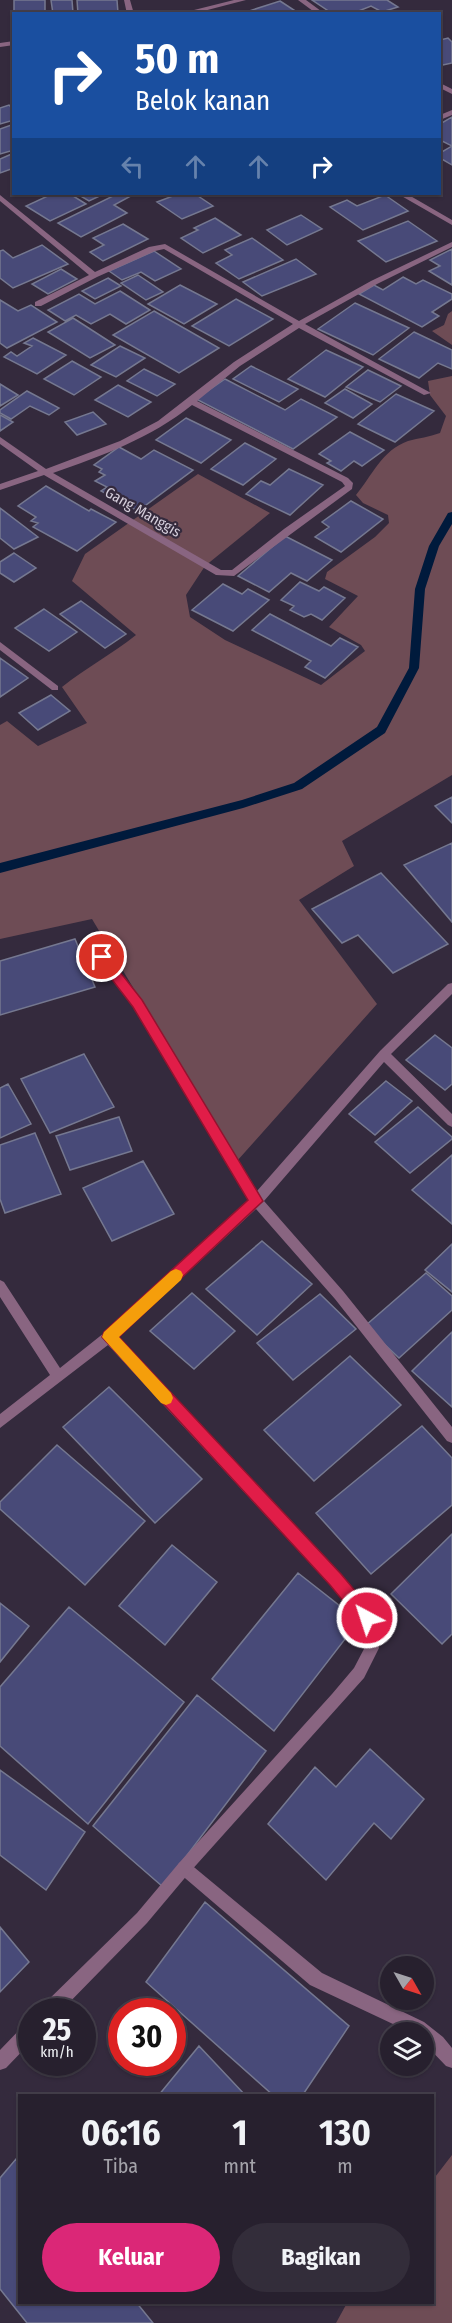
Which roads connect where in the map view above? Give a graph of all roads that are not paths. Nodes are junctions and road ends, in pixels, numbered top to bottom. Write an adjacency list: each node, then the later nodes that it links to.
1 (243, 0): 3 (street)
2 (302, 0): 4 (street)
3 (190, 12)
4 (319, 12)
5 (404, 195): 7 (street)
6 (0, 197): 9 (street)
7 (452, 223)
8 (452, 244): 11 (street)
9 (94, 275): 10 (street); 11 (street)
10 (38, 304)
11 (298, 324): 12 (street); 13 (street)
12 (427, 393)
13 (189, 400): 15 (street); 15 (street, Gang Manggis)
14 (0, 440): 15 (street, Gang Manggis)
15 (45, 472): 16 (street)
16 (0, 488)
17 (0, 645): 18 (street)
18 (56, 688)
19 (102, 957): 23 (street)
20 (452, 987): 21 (street)
21 (384, 1054): 22 (street); 23 (street)
22 (452, 1122)
23 (256, 1201): 25 (street); 28 (street)
24 (0, 1286): 26 (street)
25 (109, 1337): 26 (street); 29 (street)
26 (58, 1376): 27 (street)
27 (0, 1422)
28 (452, 1437)
29 (184, 1868): 30 (street); 32 (street)
30 (62, 1998)
31 (18, 2043): 33 (street)
32 (452, 2060)
33 (0, 2062)

